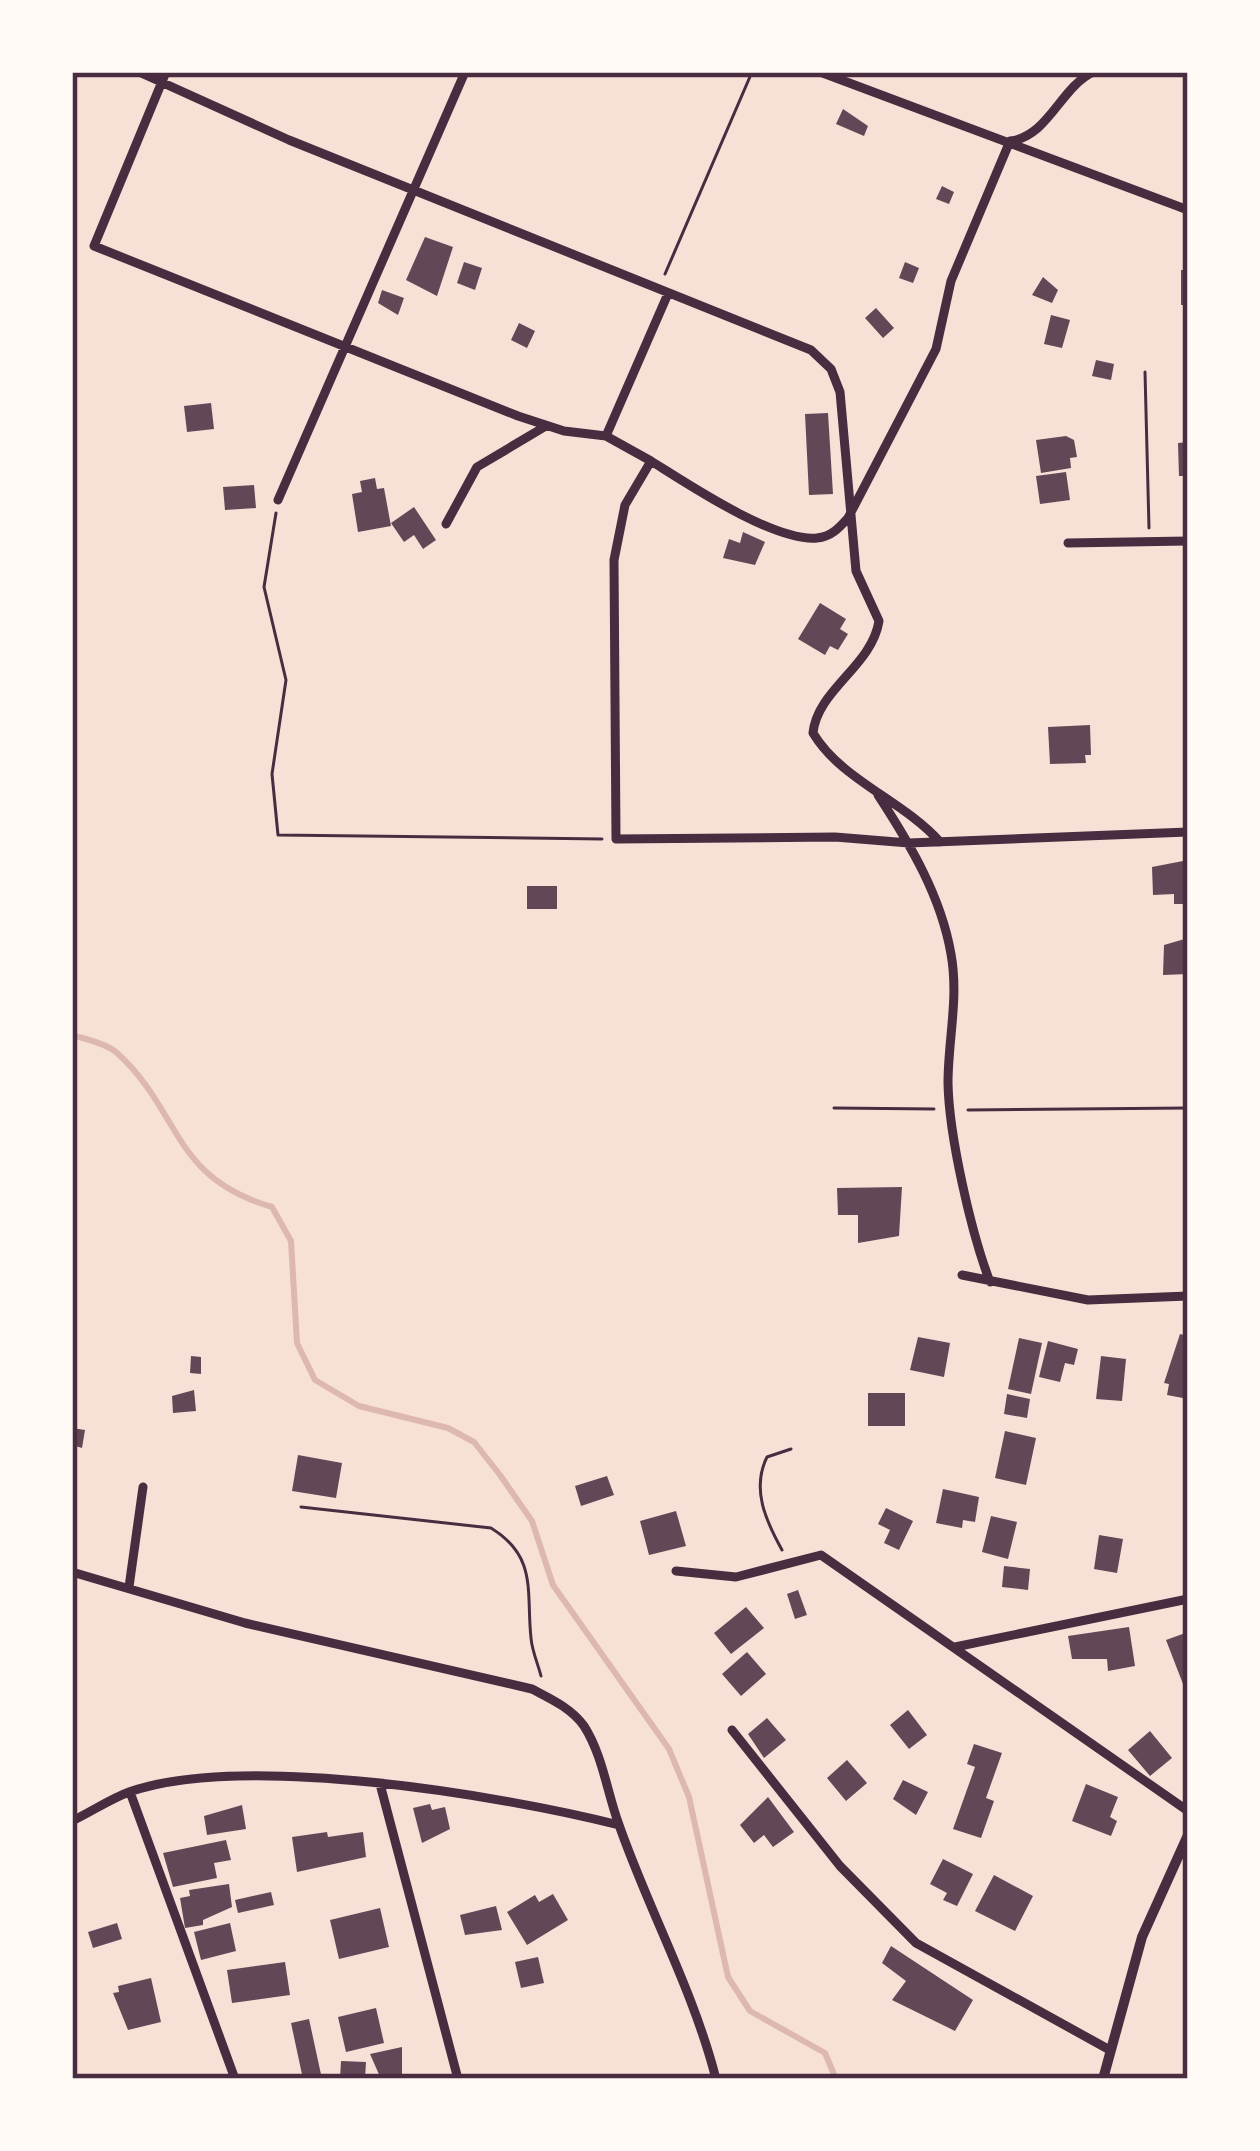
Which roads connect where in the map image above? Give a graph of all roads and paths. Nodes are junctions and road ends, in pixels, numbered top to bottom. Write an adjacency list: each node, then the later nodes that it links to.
1 (139, 72): 6 (street)
2 (465, 72): 8 (street)
3 (752, 72): 10 (path)
4 (820, 72): 7 (street)
5 (1093, 72): 7 (street)
6 (164, 77): 8 (street); 12 (street)
7 (1010, 141): 9 (street); 18 (street)
8 (413, 191): 10 (street); 12 (street)
9 (1188, 210)
10 (656, 288): 11 (street)
11 (667, 296): 15 (street); 18 (street)
12 (344, 345): 14 (street); 17 (street)
13 (1145, 372): 21 (path)
14 (545, 426): 15 (street); 19 (street)
15 (606, 436): 16 (street)
16 (651, 461): 18 (street); 25 (street)
17 (278, 500): 25 (path)
18 (848, 518): 23 (street)
19 (446, 524)
20 (1188, 541): 21 (street)
21 (1149, 542): 22 (street)
22 (1068, 543)
23 (875, 790): 26 (street); 27 (street)
24 (1188, 832): 26 (street)
25 (616, 839): 27 (street)
26 (940, 842): 27 (street)
27 (909, 843): 30 (street)
28 (834, 1108): 30 (path)
29 (1188, 1108): 30 (path)
30 (950, 1109): 32 (street)
31 (962, 1275): 32 (street)
32 (990, 1282): 33 (street)
33 (1188, 1296)
34 (791, 1450): 37 (path)
35 (143, 1487): 40 (street)
36 (301, 1507): 43 (path)
37 (789, 1562): 38 (street); 42 (street)
38 (676, 1571)
39 (72, 1572): 40 (street)
40 (129, 1587): 43 (street)
41 (1188, 1599): 42 (street)
42 (956, 1647): 47 (street)
43 (545, 1695): 49 (street)
44 (733, 1730): 53 (street)
45 (380, 1784): 46 (street); 49 (street); 55 (street)
46 (130, 1792): 48 (street); 54 (street)
47 (1188, 1811)
48 (72, 1821)
49 (619, 1825): 56 (street)
50 (1188, 1835): 51 (street)
51 (1176, 1859): 52 (street); 53 (street)
52 (1188, 1866)
53 (1108, 2049): 57 (street)
54 (235, 2079)
55 (458, 2079)
56 (716, 2079)
57 (1103, 2079)

